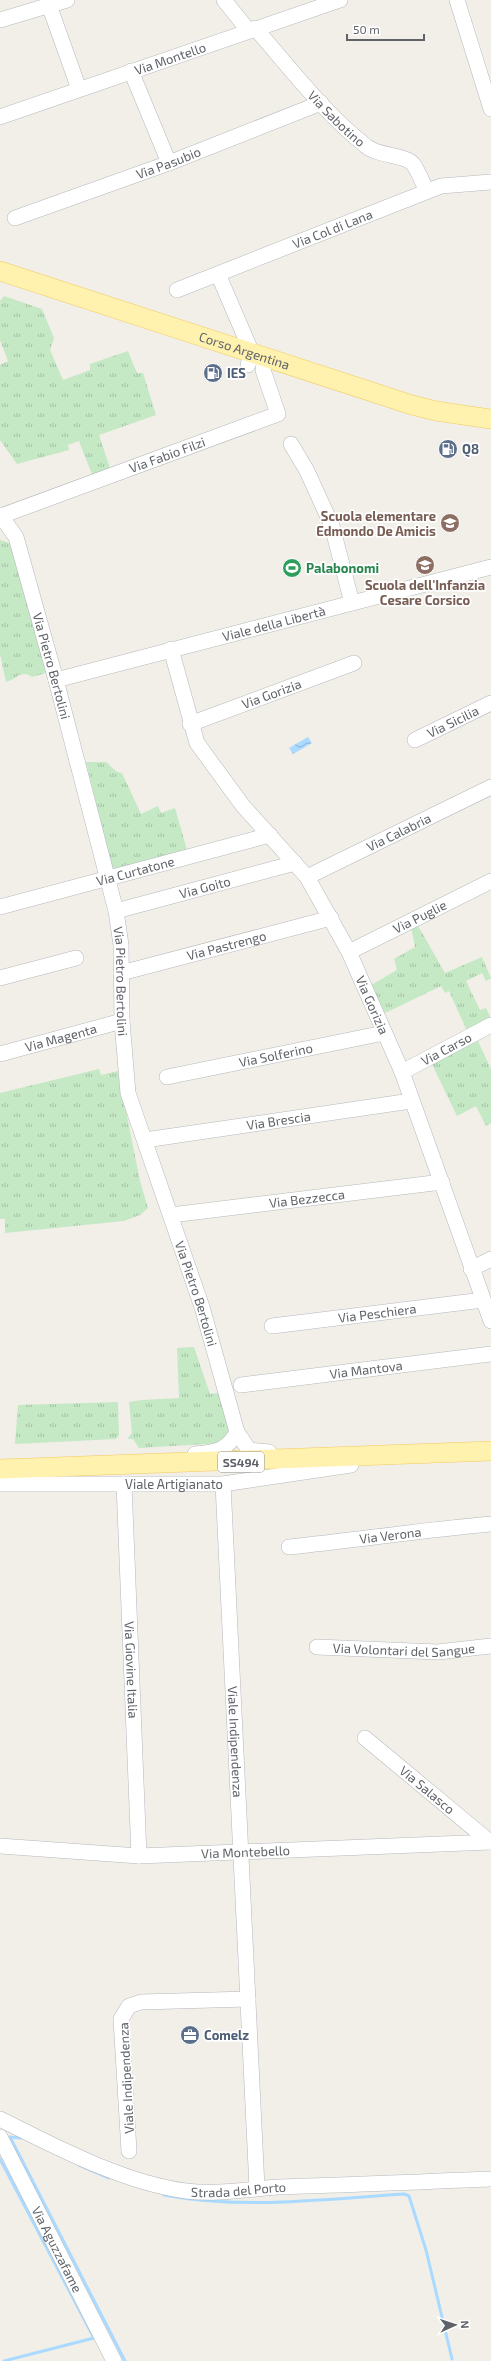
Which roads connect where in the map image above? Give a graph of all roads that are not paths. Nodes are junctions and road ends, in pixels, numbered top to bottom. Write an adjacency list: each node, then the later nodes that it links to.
1 (67, 0): 5 (street)
2 (224, 0): 7 (street, Via Sabotino)
3 (340, 0): 7 (street, Via Montello)
4 (457, 0): 11 (street)
5 (49, 5): 6 (street); 9 (street)
6 (0, 20)
7 (252, 29): 8 (street, Via Montello); 10 (street, Via Sabotino)
8 (131, 71): 9 (street, Via Montello); 13 (street)
9 (79, 89): 12 (street, Via Montello)
10 (321, 103): 13 (street, Via Pasubio); 15 (street, Via Sabotino)
11 (491, 109)
12 (0, 117)
13 (169, 163): 16 (street, Via Pasubio)
14 (491, 182): 15 (street, Via Col di Lana)
15 (427, 191): 18 (street, Via Col di Lana)
16 (14, 218)
17 (0, 271): 21 (main road, Corso Argentina)
18 (218, 274): 20 (street, Via Col di Lana); 21 (street, Via Fabio Filzi)
19 (0, 284): 21 (main road, Corso Argentina)
20 (177, 290)
21 (257, 361): 22 (main road, Corso Argentina); 23 (main road, Corso Argentina); 25 (street, Via Fabio Filzi)
22 (491, 419)
23 (491, 431)
24 (291, 444): 27 (street)
25 (3, 523): 30 (street, Via Pietro Bertolini)
26 (491, 567): 27 (street, Viale della Libertà)
27 (352, 603): 28 (street, Viale della Libertà)
28 (171, 649): 30 (street, Viale della Libertà); 32 (street, Via Gorizia)
29 (354, 663): 32 (street, Via Gorizia)
30 (56, 680): 38 (street, Via Pietro Bertolini)
31 (491, 703): 33 (street, Via Sicilia)
32 (190, 724): 35 (street, Via Gorizia)
33 (415, 740)
34 (491, 787): 37 (street, Via Calabria)
35 (270, 835): 36 (street, Via Gorizia); 38 (street, Via Curtatone)
36 (295, 863): 37 (street, Via Gorizia); 41 (street, Via Goito)
37 (307, 877): 42 (street, Via Gorizia)
38 (108, 878): 40 (street, Via Curtatone); 41 (street, Via Pietro Bertolini)
39 (491, 881): 43 (street, Via Puglie)
40 (0, 906)
41 (116, 911): 45 (street, Via Pietro Bertolini)
42 (331, 918): 43 (street, Via Gorizia); 45 (street, Via Pastrengo)
43 (349, 952): 49 (street, Via Gorizia)
44 (76, 958): 46 (street)
45 (121, 973): 47 (street, Via Pietro Bertolini)
46 (0, 978)
47 (122, 1021): 50 (street, Via Magenta); 54 (street, Via Pietro Bertolini)
48 (491, 1025): 51 (street, Via Carso)
49 (384, 1033): 51 (street, Via Gorizia); 52 (street, Via Solferino)
50 (0, 1054)
51 (402, 1072): 53 (street, Via Gorizia)
52 (167, 1077)
53 (411, 1101): 54 (street, Via Brescia); 55 (street, Via Gorizia)
54 (145, 1140): 56 (street, Via Pietro Bertolini)
55 (442, 1182): 56 (street, Via Bezzecca); 58 (street, Via Gorizia)
56 (171, 1216): 64 (street, Via Pietro Bertolini)
57 (491, 1259): 58 (street)
58 (471, 1269): 59 (street, Via Gorizia)
59 (483, 1300): 60 (street, Via Gorizia); 61 (street, Via Peschiera)
60 (491, 1321)
61 (272, 1326)
62 (491, 1354): 63 (street, Via Mantova)
63 (241, 1385)
64 (237, 1432): 68 (street, Via Pietro Bertolini); 70 (street)
65 (491, 1442): 67 (street)
66 (491, 1451): 67 (main road, Viale Artigianato / SS494)
67 (422, 1454): 68 (main road, Viale Artigianato / SS494)
68 (362, 1457): 70 (main road, Viale Artigianato / SS494)
69 (491, 1458): 74 (street, Viale Artigianato)
70 (119, 1465): 71 (main road, Viale Artigianato / SS494)
71 (0, 1470)
72 (0, 1484): 73 (street, Viale Artigianato)
73 (124, 1484): 74 (street, Viale Artigianato); 83 (street, Via Giovine Italia)
74 (223, 1484): 82 (street, Viale Indipendenza)
75 (491, 1524): 76 (street, Via Verona)
76 (289, 1547)
77 (491, 1646): 78 (street, Via Volontari del Sangue)
78 (316, 1647)
79 (365, 1738): 80 (street, Via Salasco)
80 (490, 1842): 82 (street, Via Montebello)
81 (0, 1846): 83 (street, Via Montebello)
82 (241, 1853): 83 (street, Via Montebello); 84 (street, Viale Indipendenza)
83 (139, 1856)
84 (248, 1999): 87 (street, Viale Indipendenza); 89 (street, Viale Indipendenza)
85 (0, 2119): 89 (street, Strada del Porto)
86 (0, 2137): 90 (street, Via Aguzzafame)
87 (129, 2151)
88 (491, 2179): 89 (street, Strada del Porto)
89 (257, 2188)
90 (114, 2361)

